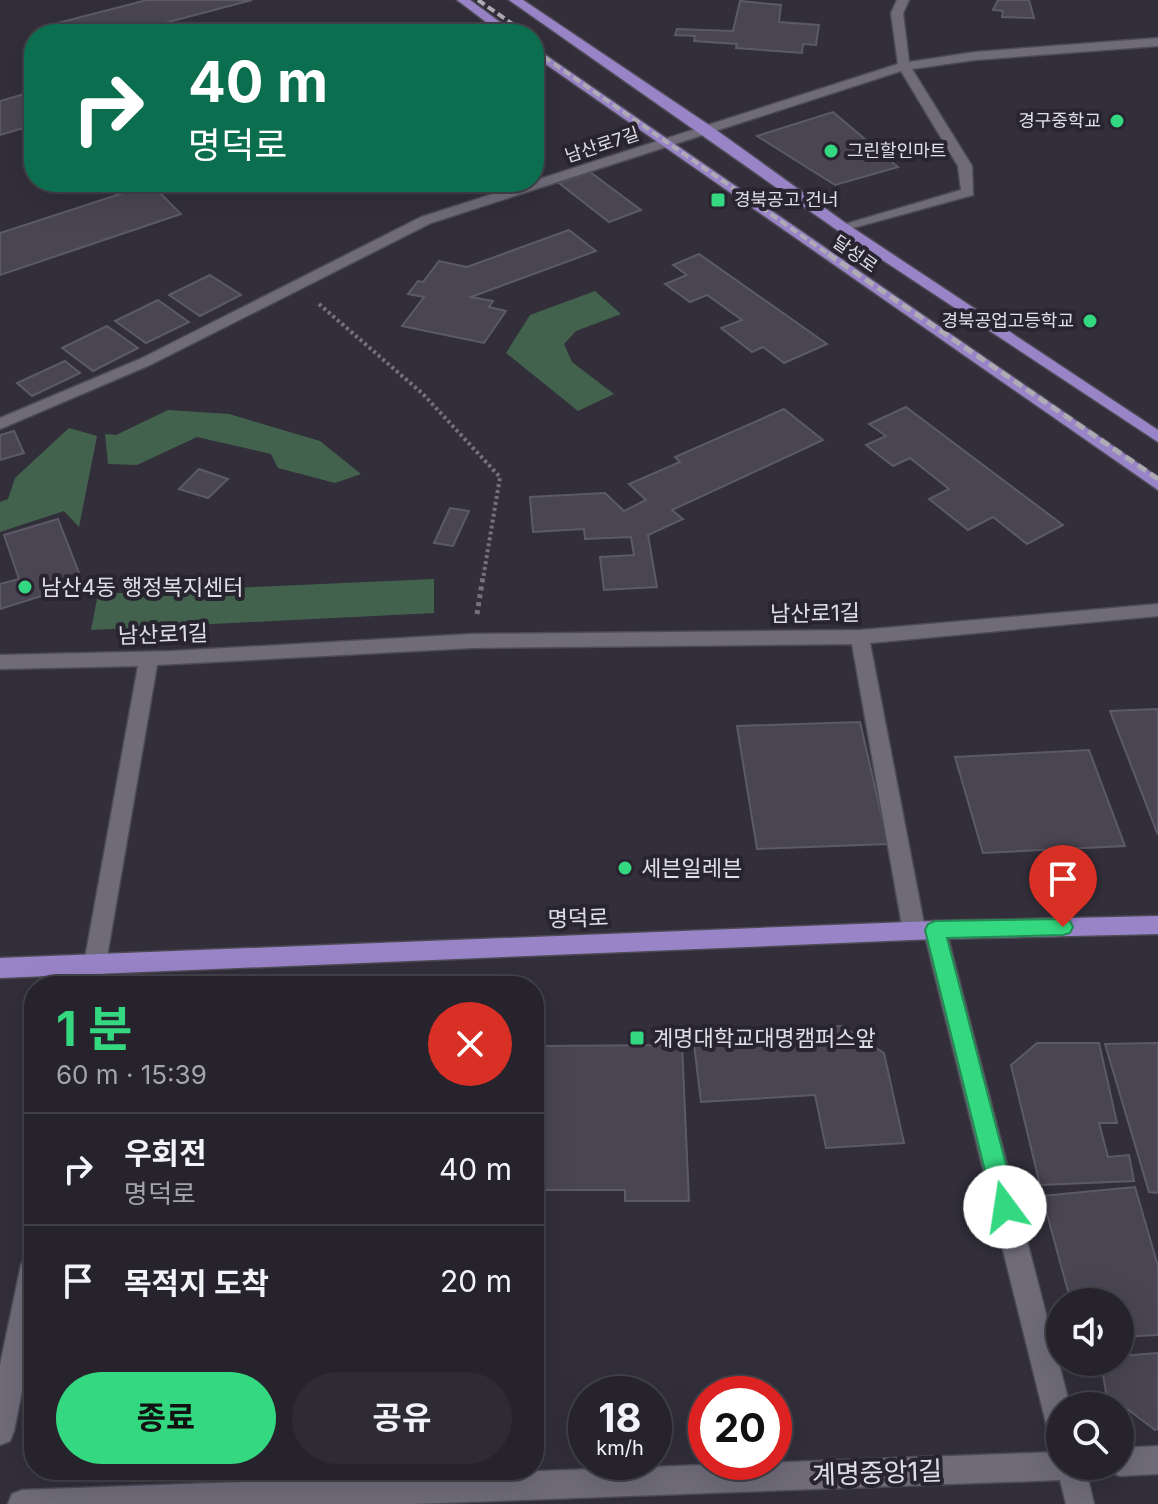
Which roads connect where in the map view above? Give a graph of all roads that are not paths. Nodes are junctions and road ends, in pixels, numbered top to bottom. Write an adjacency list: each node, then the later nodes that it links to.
1 (463, 0): 4 (main road)
2 (515, 0): 8 (main road)
3 (903, 0): 7 (street)
4 (496, 24)
5 (1158, 42): 7 (street, 남산로7길)
6 (544, 58): 9 (main road, 달성로)
7 (904, 66): 8 (street, 남산로7길); 12 (street)
8 (707, 130): 9 (street, 남산로7길); 12 (main road)
9 (665, 144): 10 (street, 남산로7길); 15 (main road, 달성로)
10 (544, 182)
11 (514, 192): 13 (street, 남산로7길)
12 (842, 227): 14 (main road)
13 (0, 424)
14 (1158, 437)
15 (1158, 485)
16 (1158, 610): 17 (street, 남산로1길)
17 (860, 637): 18 (street, 남산로1길); 21 (street)
18 (149, 659): 19 (street, 남산로1길); 23 (street)
19 (0, 662)
20 (1158, 925): 21 (main road, 명덕로)
21 (925, 930): 23 (main road, 명덕로); 25 (street)
22 (0, 968): 23 (main road, 명덕로)
23 (93, 975)
24 (24, 1314): 26 (street)
25 (1052, 1392)
26 (0, 1431)
27 (1158, 1460): 28 (street)
28 (1134, 1461)
29 (1046, 1467): 31 (street, 계명중앙1길)
30 (1074, 1480): 32 (street)
31 (22, 1504)
32 (1080, 1504)

